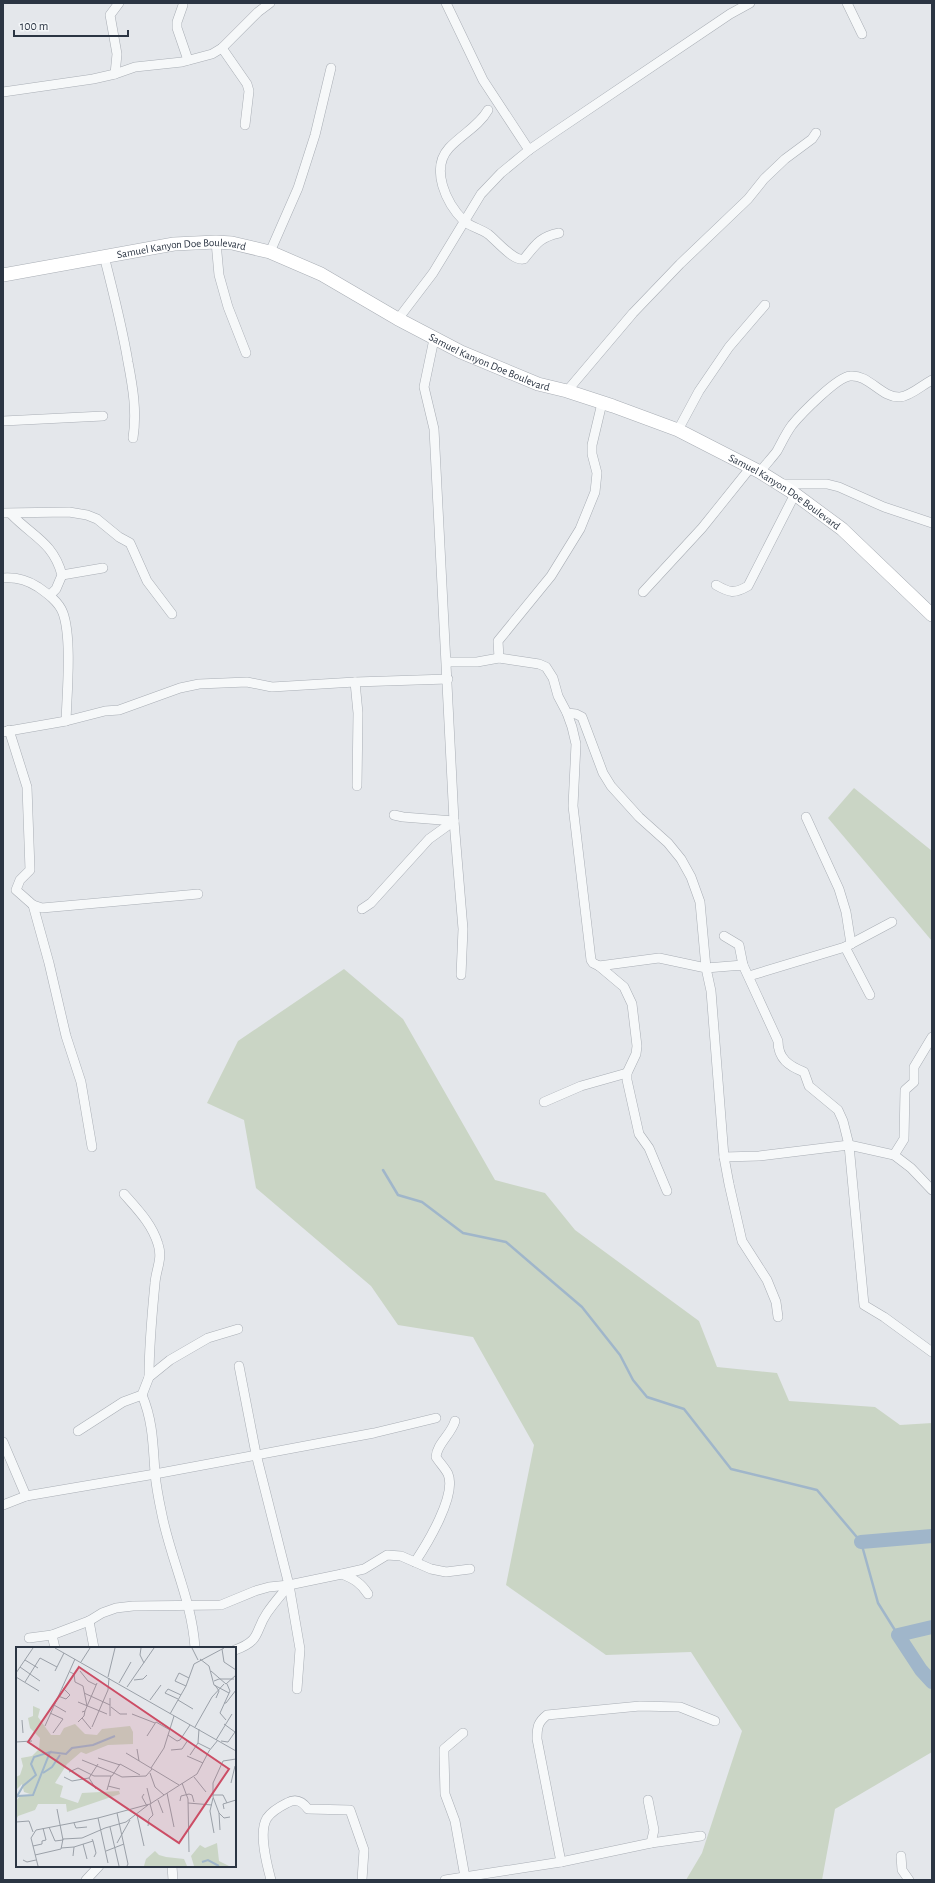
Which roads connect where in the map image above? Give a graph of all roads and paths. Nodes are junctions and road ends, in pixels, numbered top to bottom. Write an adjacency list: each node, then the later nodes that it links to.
1 (119, 3): 11 (street)
2 (270, 3): 8 (street)
3 (446, 3): 16 (street)
4 (750, 3): 16 (street)
5 (847, 3): 7 (street)
6 (183, 5): 9 (street)
7 (862, 34)
8 (222, 48): 9 (street); 14 (street)
9 (188, 60): 11 (street)
10 (331, 68): 20 (street)
11 (115, 74): 12 (street)
12 (3, 92)
13 (488, 110): 17 (street)
14 (245, 125)
15 (816, 133): 28 (street)
16 (529, 150): 17 (street)
17 (465, 222): 18 (street); 24 (street)
18 (559, 233)
19 (216, 242): 20 (street, Samuel Kanyon Doe Boulevard); 21 (street, Samuel Kanyon Doe Boulevard); 26 (street)
20 (270, 252): 24 (street, Samuel Kanyon Doe Boulevard)
21 (104, 256): 22 (street, Samuel Kanyon Doe Boulevard); 33 (street)
22 (3, 274)
23 (765, 305): 32 (street)
24 (398, 319): 25 (street, Samuel Kanyon Doe Boulevard)
25 (434, 338): 28 (street, Samuel Kanyon Doe Boulevard); 48 (street)
26 (246, 354)
27 (932, 380): 34 (street)
28 (567, 391): 29 (street, Samuel Kanyon Doe Boulevard)
29 (602, 403): 32 (street, Samuel Kanyon Doe Boulevard); 47 (street)
30 (103, 416): 31 (street)
31 (3, 421)
32 (678, 430): 34 (street, Samuel Kanyon Doe Boulevard)
33 (133, 438)
34 (755, 470): 35 (street, Samuel Kanyon Doe Boulevard); 43 (street)
35 (781, 484): 36 (street, Samuel Kanyon Doe Boulevard); 38 (street)
36 (795, 494): 42 (street); 46 (street, Samuel Kanyon Doe Boulevard)
37 (7, 514): 40 (street); 45 (street)
38 (931, 520)
39 (103, 568): 40 (street)
40 (62, 575): 44 (street)
41 (3, 578): 44 (street)
42 (716, 585)
43 (642, 592)
44 (50, 595): 52 (street)
45 (172, 614)
46 (932, 615)
47 (499, 658): 48 (street); 51 (street)
48 (447, 662): 49 (street)
49 (448, 679): 50 (street); 57 (street)
50 (355, 682): 52 (street); 54 (street)
51 (567, 713): 65 (street); 66 (street)
52 (66, 721): 53 (street)
53 (6, 731): 59 (street)
54 (357, 786)
55 (394, 815): 57 (street)
56 (806, 817): 63 (street)
57 (454, 821): 60 (street); 67 (street)
58 (198, 894): 59 (street)
59 (33, 905): 74 (street)
60 (362, 909)
61 (892, 922): 63 (street)
62 (724, 936): 64 (street)
63 (848, 945): 68 (street); 69 (street)
64 (743, 965): 66 (street); 68 (street)
65 (600, 966): 66 (street); 71 (street)
66 (706, 968): 76 (street)
67 (460, 975)
68 (749, 976): 73 (street)
69 (870, 996)
70 (932, 1037): 75 (street)
71 (627, 1073): 72 (street); 78 (street)
72 (544, 1102)
73 (849, 1145): 75 (street); 76 (street); 82 (street)
74 (92, 1147)
75 (894, 1155): 77 (street)
76 (724, 1156): 80 (street)
77 (931, 1188)
78 (667, 1191)
79 (124, 1194): 84 (street)
80 (778, 1317)
81 (238, 1329): 84 (street)
82 (932, 1352)
83 (239, 1366): 90 (street)
84 (149, 1378): 85 (street)
85 (142, 1395): 88 (street); 91 (street)
86 (436, 1418): 90 (street)
87 (455, 1421): 94 (street)
88 (78, 1432)
89 (3, 1442): 92 (street)
90 (256, 1454): 91 (street); 97 (street)
91 (155, 1474): 92 (street); 99 (street)
92 (26, 1496): 93 (street)
93 (3, 1505)
94 (415, 1562): 95 (street); 96 (street)
95 (470, 1568)
96 (342, 1574): 97 (street); 98 (street)
97 (288, 1586): 99 (street); 106 (street); 107 (street)
98 (368, 1594)
99 (188, 1606): 100 (street); 105 (street)
100 (89, 1621): 101 (street); 104 (street)
101 (52, 1635): 102 (street); 103 (street)
102 (29, 1638)
103 (55, 1647)
104 (94, 1647)
105 (195, 1647)
106 (236, 1649)
107 (297, 1689)
108 (715, 1721): 114 (street)
109 (463, 1733): 117 (street)
110 (648, 1800): 112 (street)
111 (701, 1836): 112 (street)
112 (651, 1843): 114 (street)
113 (901, 1856): 123 (street)
114 (561, 1862): 117 (street)
115 (98, 1867): 118 (street)
116 (172, 1867): 119 (street)
117 (465, 1876): 122 (street)
118 (86, 1880)
119 (173, 1880)
120 (271, 1880): 121 (street)
121 (362, 1880)
122 (445, 1880)
123 (909, 1880)

